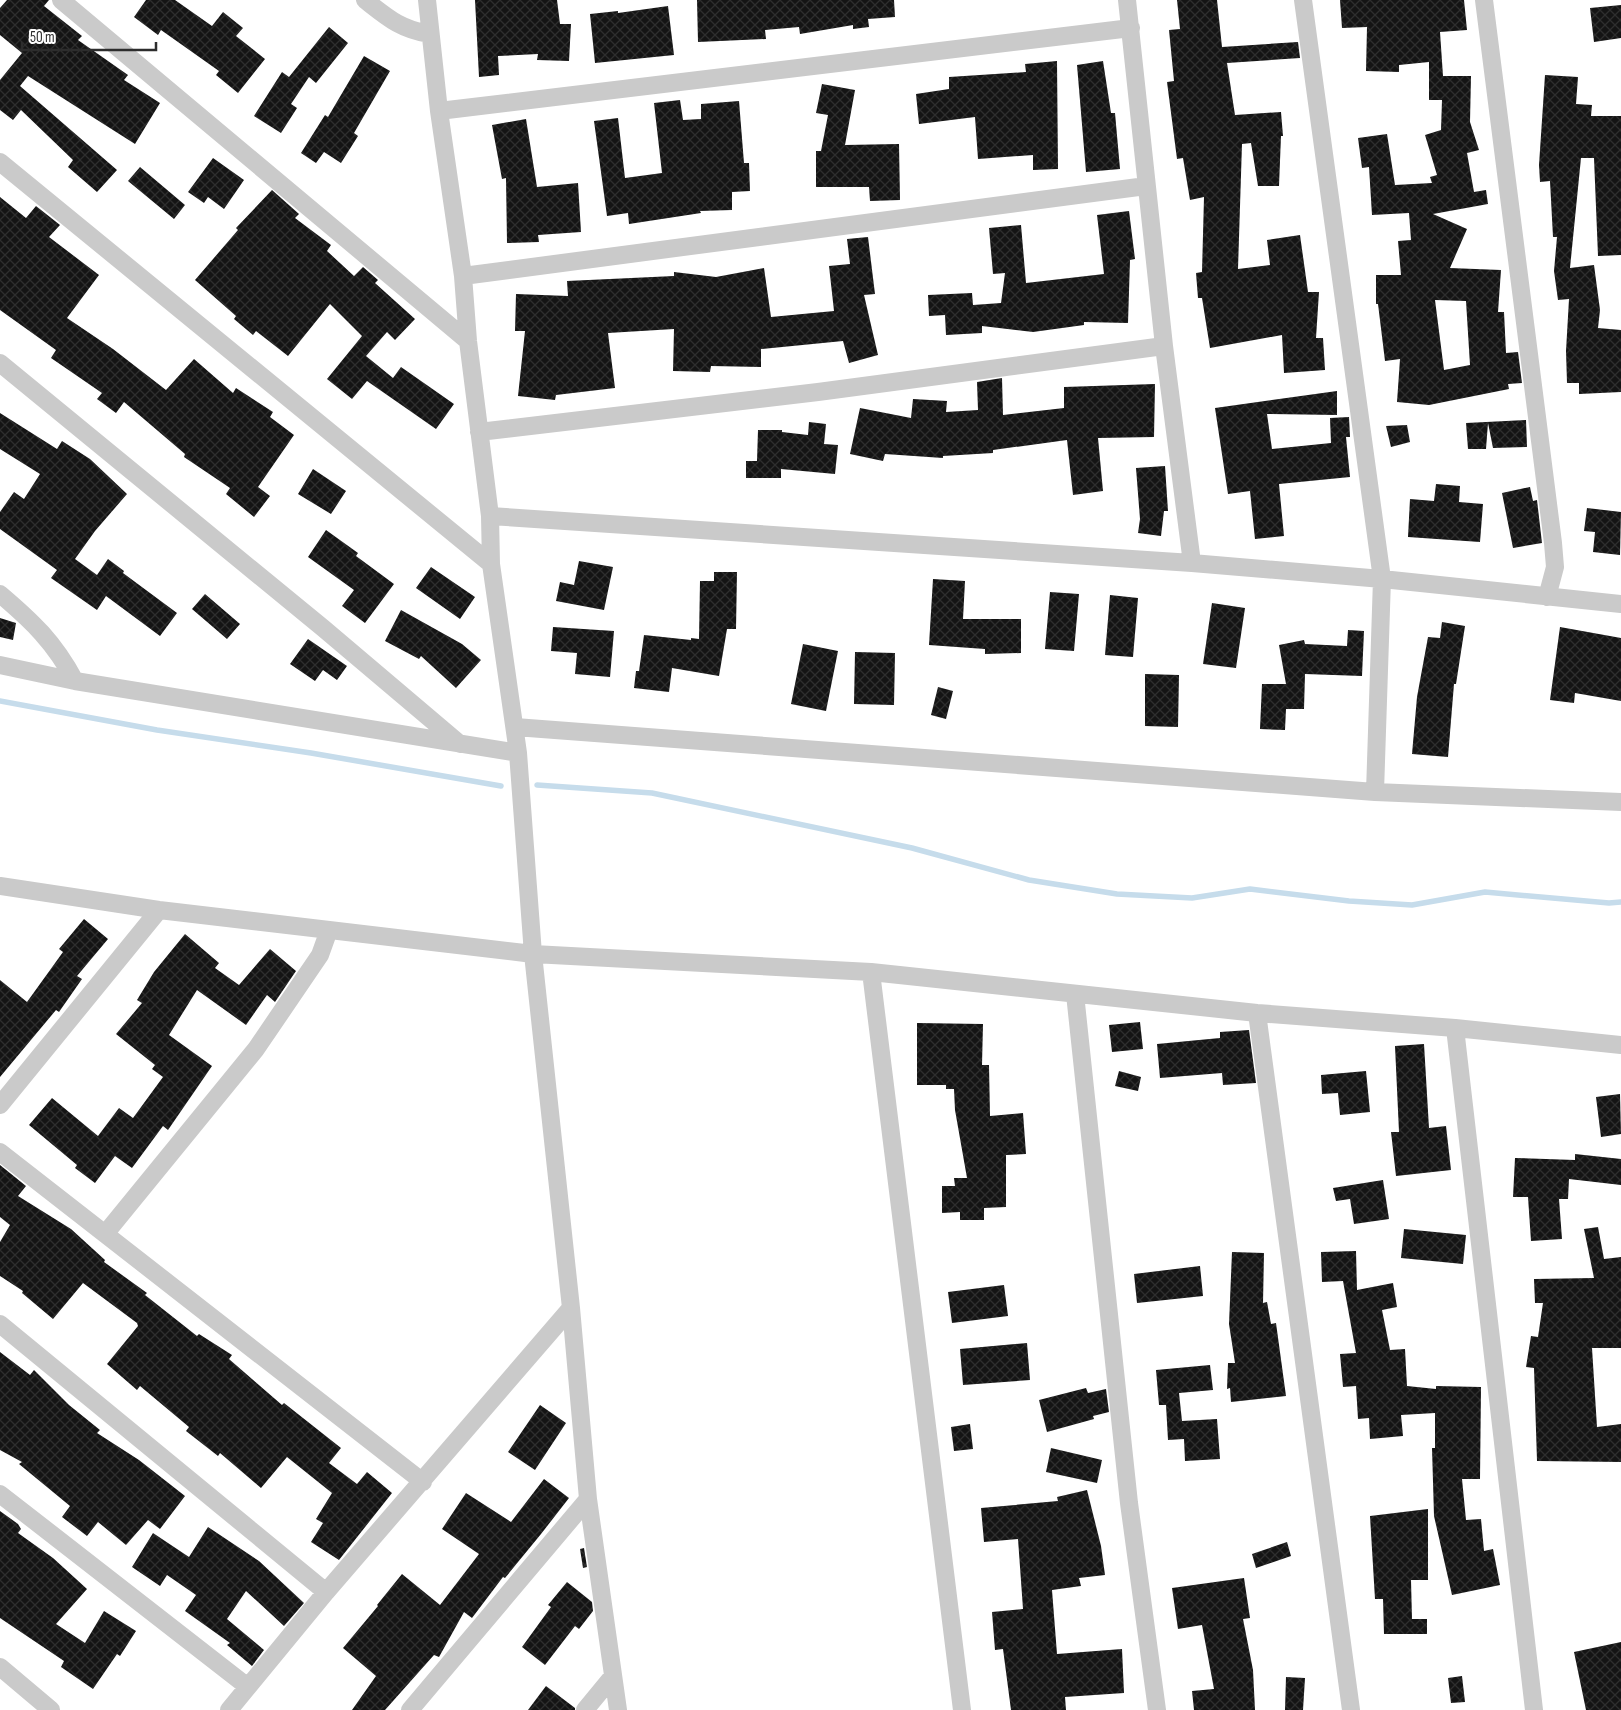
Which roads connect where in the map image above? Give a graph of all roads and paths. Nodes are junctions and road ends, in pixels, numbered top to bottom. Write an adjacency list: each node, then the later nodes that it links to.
1 (61, 0): 13 (street)
2 (365, 0): 8 (street)
3 (426, 0): 8 (street)
4 (1127, 0): 7 (street)
5 (1303, 0): 20 (street)
6 (1484, 0): 22 (street)
7 (1131, 28): 9 (street); 11 (street)
8 (429, 34): 9 (street)
9 (439, 111): 12 (street)
10 (0, 162): 18 (street)
11 (1146, 186): 12 (street); 14 (street)
12 (463, 276): 13 (street)
13 (468, 342): 16 (street)
14 (1164, 346): 16 (street); 19 (street)
15 (0, 363): 26 (street)
16 (480, 432): 17 (street)
17 (490, 516): 18 (street); 19 (street)
18 (491, 564): 27 (street)
19 (1192, 564): 20 (street)
20 (1382, 579): 22 (street); 31 (street)
21 (0, 594): 25 (street)
22 (1547, 597): 23 (street)
23 (1621, 604)
24 (0, 666): 25 (street)
25 (75, 681): 28 (street)
26 (416, 706): 28 (street); 29 (street)
27 (515, 727): 30 (street); 31 (street)
28 (418, 737): 29 (street)
29 (460, 744): 30 (street)
30 (518, 753): 36 (street)
31 (1375, 792): 32 (street)
32 (1621, 802)
33 (0, 886): 34 (street)
34 (159, 910): 35 (street); 42 (street)
35 (329, 930): 36 (street); 44 (street)
36 (533, 954): 37 (street); 45 (street)
37 (871, 972): 38 (street); 59 (street)
38 (1075, 994): 39 (street); 60 (street)
39 (1257, 1013): 40 (street); 61 (street)
40 (1454, 1028): 41 (street); 62 (street)
41 (1621, 1045)
42 (0, 1105)
43 (0, 1152): 44 (street)
44 (105, 1234): 47 (street)
45 (571, 1308): 47 (street); 49 (street)
46 (0, 1324): 50 (street)
47 (423, 1482): 50 (street)
48 (0, 1494): 53 (street)
49 (588, 1499): 52 (street); 56 (street)
50 (326, 1592): 53 (street)
51 (0, 1667): 54 (street)
52 (612, 1676): 57 (street); 58 (street)
53 (248, 1686): 55 (street)
54 (51, 1710)
55 (229, 1710)
56 (410, 1710)
57 (584, 1710)
58 (618, 1710)
59 (962, 1710)
60 (1158, 1710)
61 (1351, 1710)
62 (1534, 1710)

